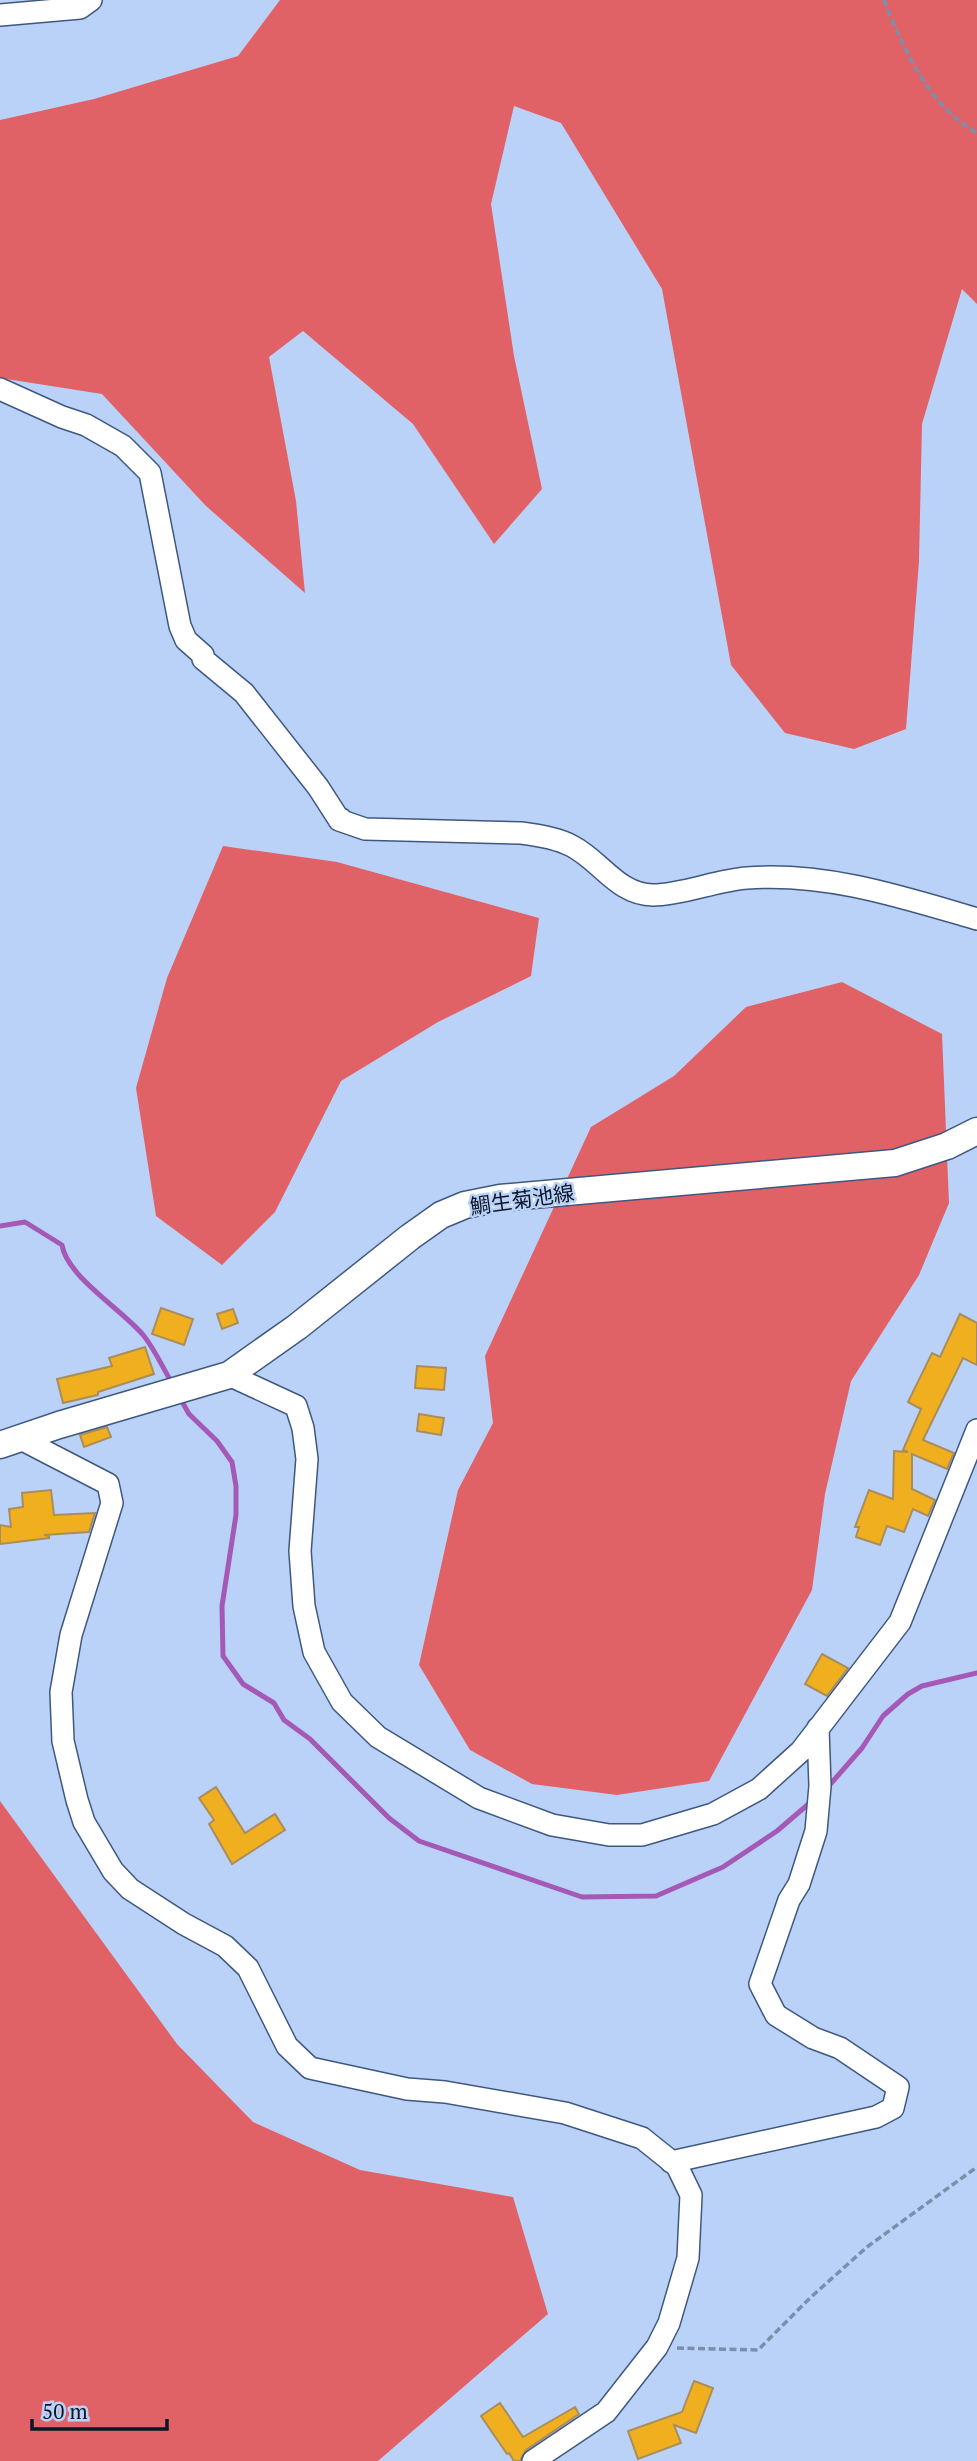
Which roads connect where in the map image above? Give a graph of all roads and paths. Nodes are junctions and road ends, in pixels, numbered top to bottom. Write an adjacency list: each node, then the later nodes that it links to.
1 (91, 0): 3 (street)
2 (884, 0): 4 (path)
3 (0, 15)
4 (977, 133)
5 (0, 390): 6 (street)
6 (977, 919)
7 (977, 1130): 8 (main road, 鯛生菊池線)
8 (229, 1375): 10 (main road, 鯛生菊池線); 11 (street)
9 (977, 1430): 11 (street)
10 (10, 1442): 12 (street)
11 (818, 1728): 12 (street)
12 (671, 2162): 14 (street)
13 (977, 2167): 14 (path)
14 (657, 2347): 15 (street)
15 (533, 2461)

